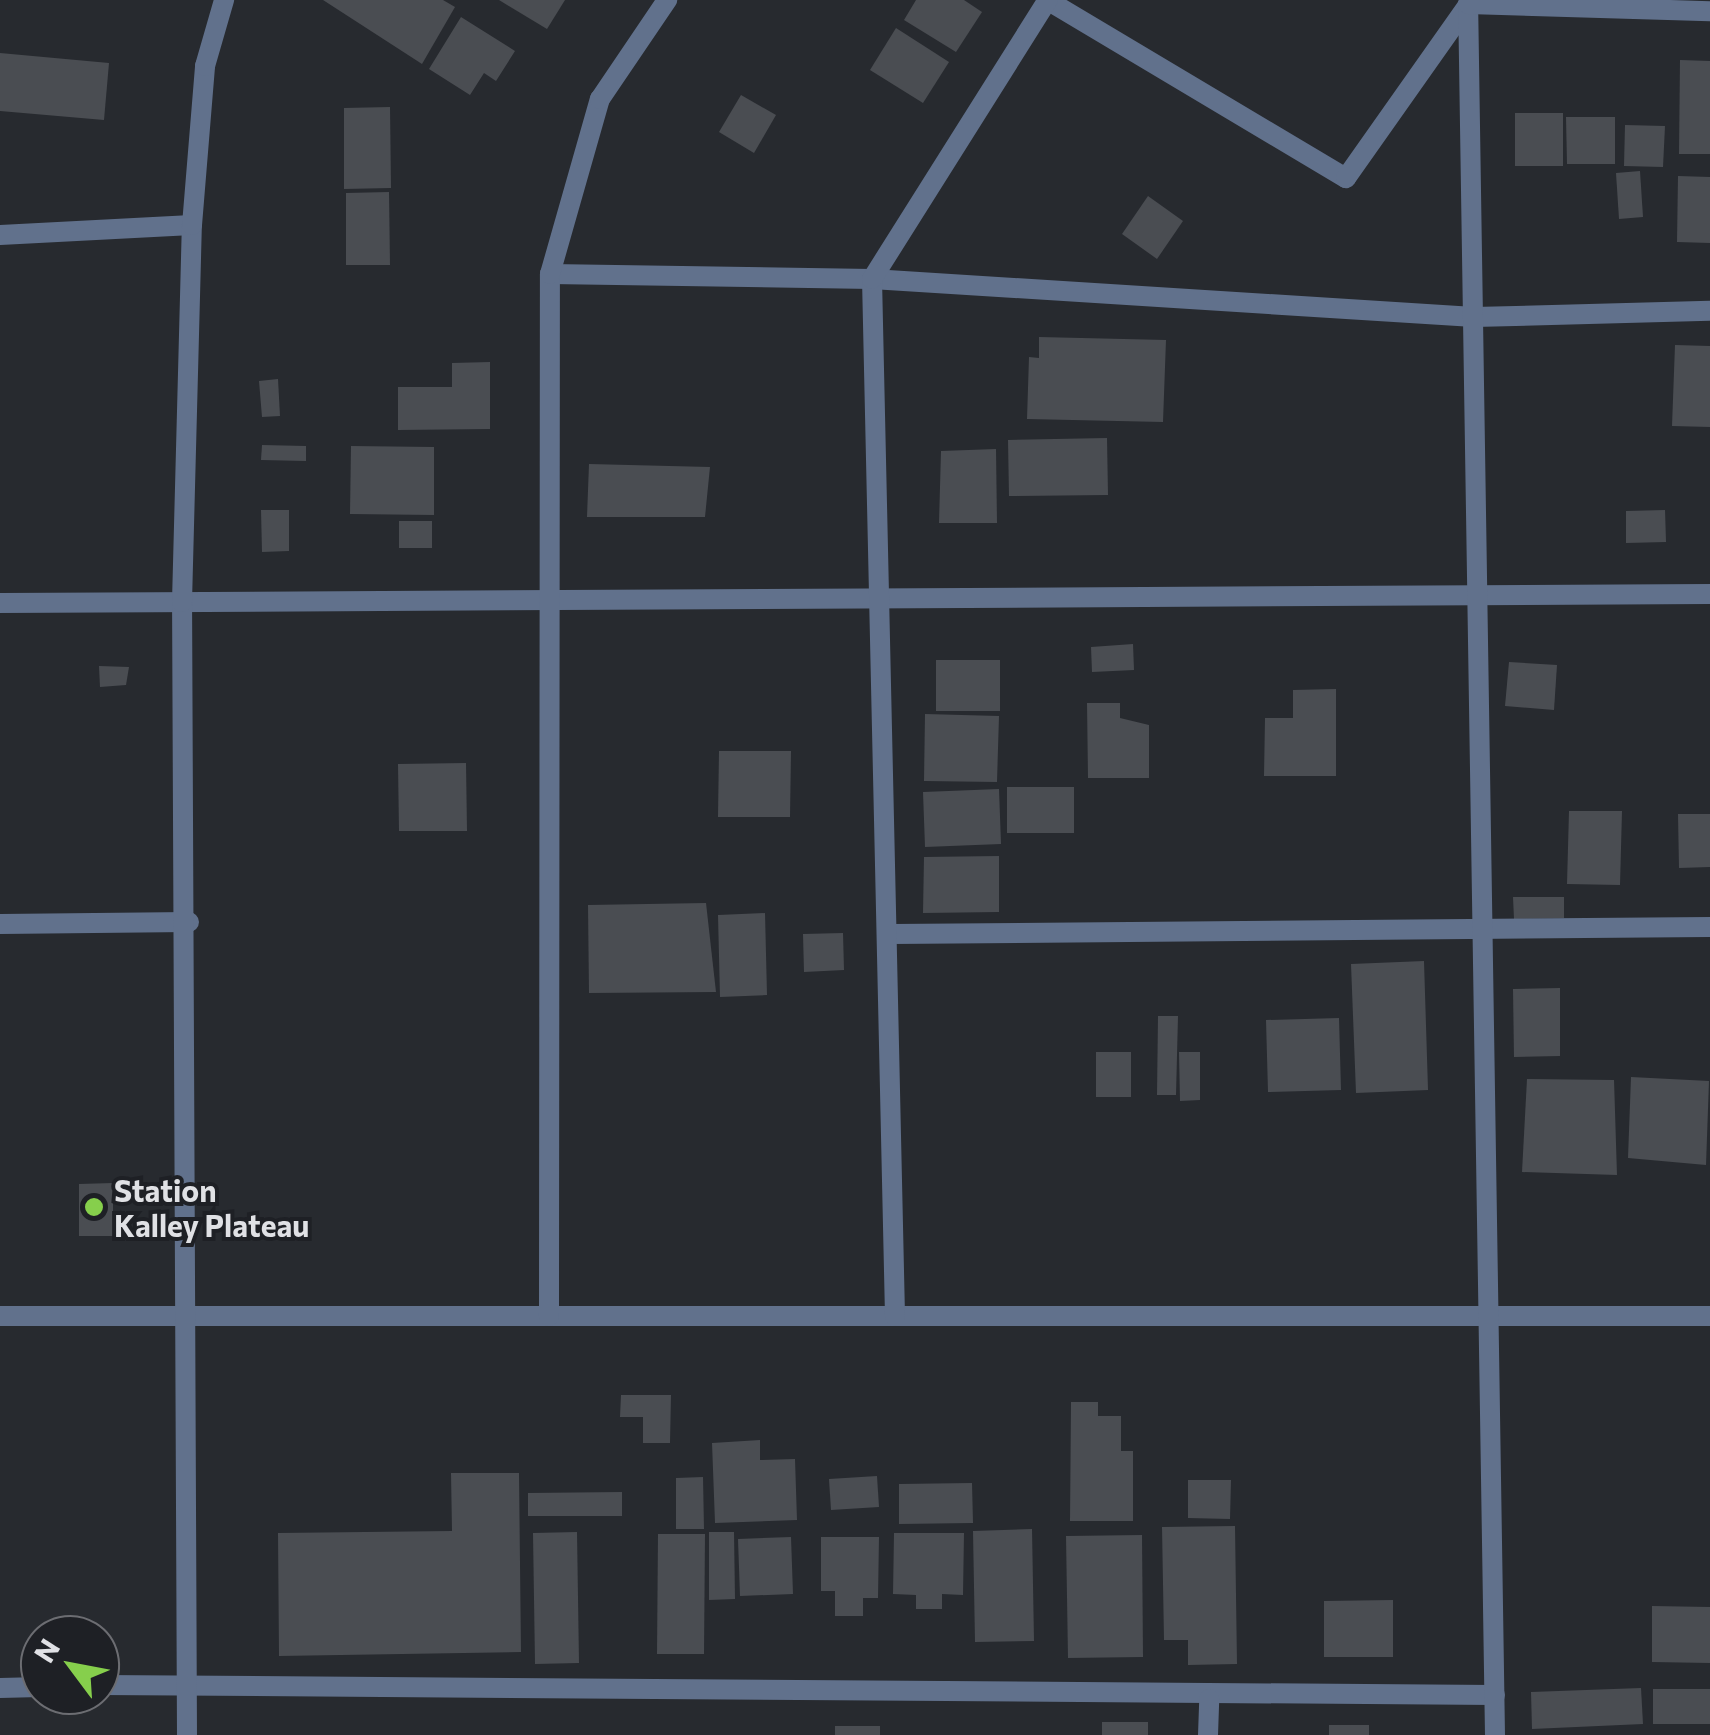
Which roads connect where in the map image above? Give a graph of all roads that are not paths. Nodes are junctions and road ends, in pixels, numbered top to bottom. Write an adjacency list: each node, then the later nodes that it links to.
1 (224, 0): 6 (street)
2 (667, 0): 8 (street)
3 (1048, 0): 4 (street); 9 (street)
4 (1470, 2): 5 (street); 11 (street)
5 (1710, 11)
6 (192, 226): 7 (street); 16 (street)
7 (0, 234)
8 (550, 274): 9 (street); 15 (street)
9 (872, 279): 11 (street); 14 (street)
10 (1710, 311): 11 (street)
11 (1474, 316): 13 (street)
12 (1710, 594): 13 (street)
13 (1478, 596): 14 (street); 21 (street)
14 (884, 599): 15 (street); 22 (street)
15 (552, 600): 16 (street); 25 (street)
16 (182, 602): 17 (street); 18 (street)
17 (0, 603)
18 (189, 922): 19 (street); 24 (street)
19 (0, 924)
20 (1710, 927): 21 (street)
21 (1483, 929): 22 (street); 27 (street)
22 (892, 934): 26 (street)
23 (0, 1316): 24 (street)
24 (188, 1316): 25 (street); 29 (street)
25 (549, 1316): 26 (street)
26 (896, 1316): 27 (street)
27 (1489, 1316): 28 (street); 31 (street)
28 (1710, 1316)
29 (188, 1682): 30 (street); 32 (street); 33 (street)
30 (120, 1684)
31 (1495, 1694): 32 (street); 35 (street)
32 (1208, 1699): 34 (street)
33 (187, 1735)
34 (1208, 1735)
35 (1495, 1735)

